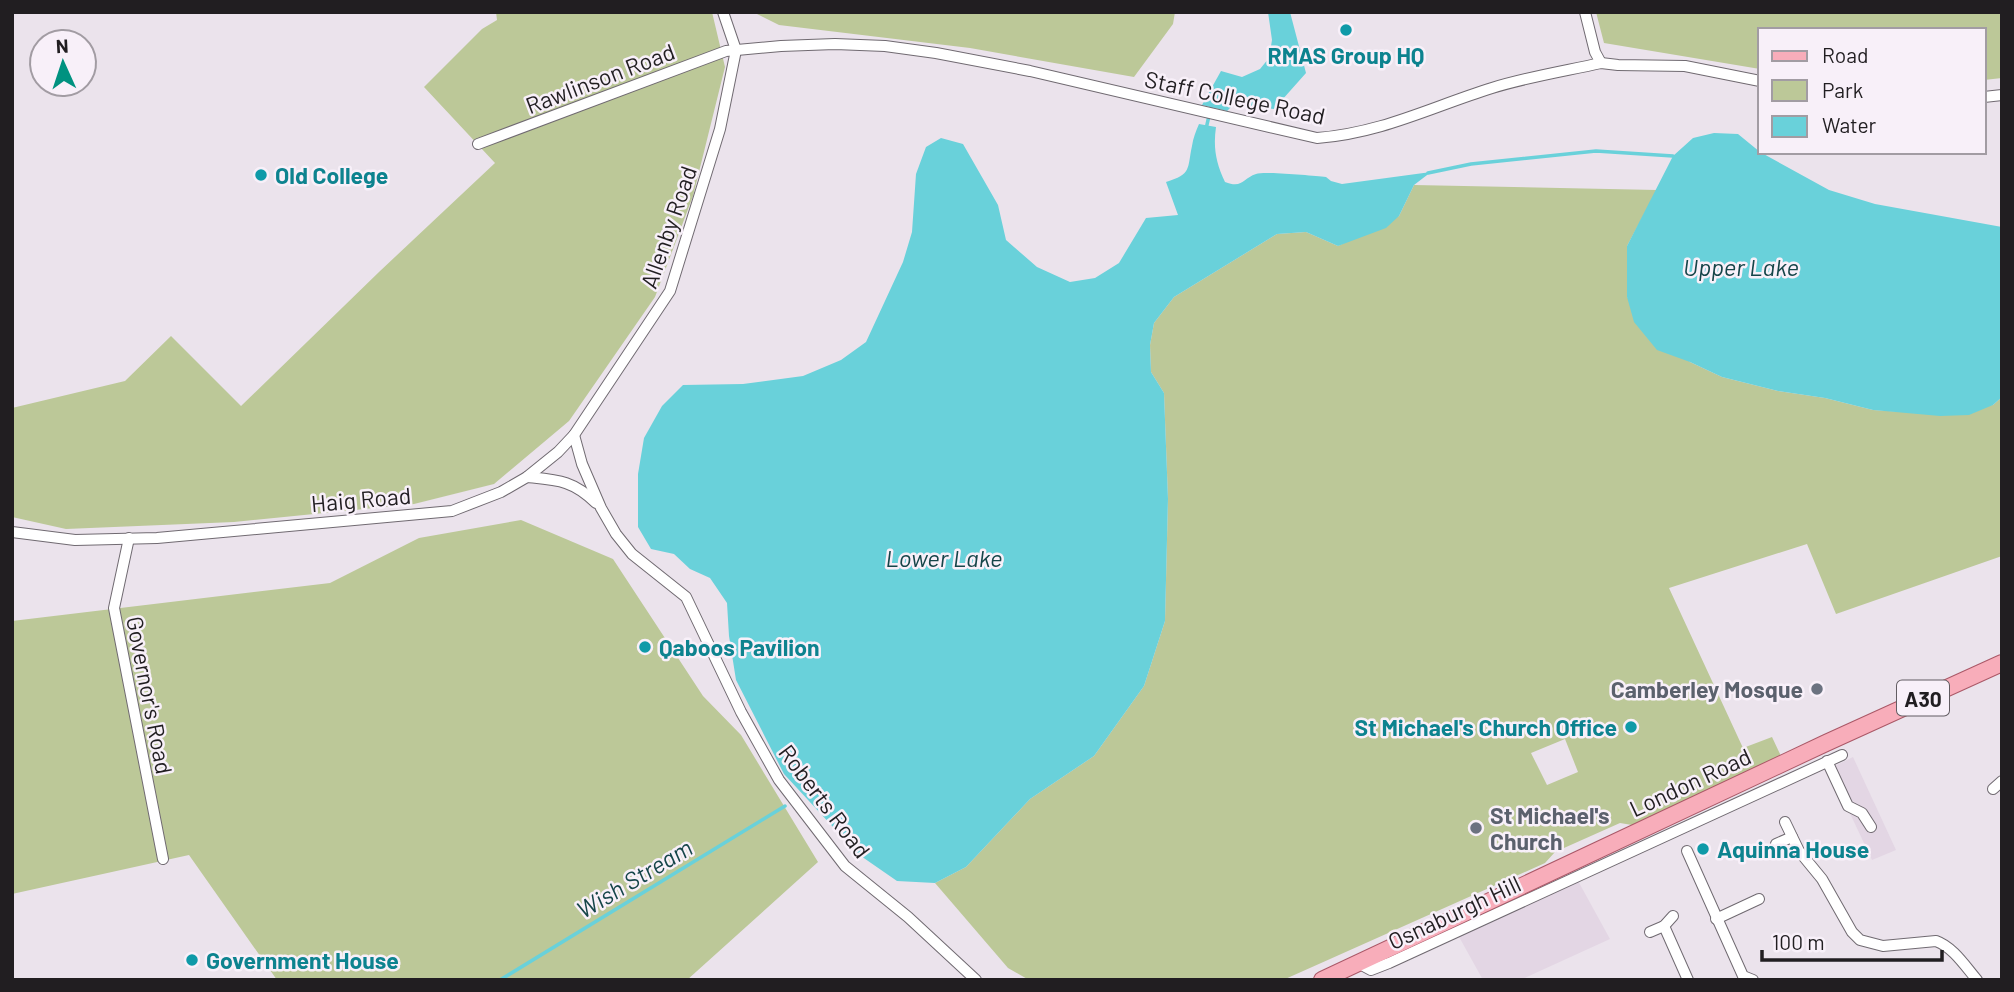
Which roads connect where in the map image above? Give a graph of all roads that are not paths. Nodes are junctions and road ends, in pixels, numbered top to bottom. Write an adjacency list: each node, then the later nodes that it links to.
1 (723, 12): 3 (street)
2 (1584, 12): 4 (street)
3 (736, 50): 4 (street, Staff College Road); 6 (street, Rawlinson Road); 7 (street, Allenby Road)
4 (1601, 63): 5 (street, Staff College Road)
5 (1758, 81)
6 (478, 144)
7 (574, 435): 8 (street, Haig Road); 9 (street)
8 (527, 477): 9 (street); 11 (street, Haig Road)
9 (601, 508): 29 (street, Roberts Road)
10 (12, 532): 11 (street, Haig Road)
11 (129, 538): 22 (street, Governor's Road)
12 (2002, 663): 13 (main road, London Road / A30)
13 (1826, 743): 14 (street); 28 (main road, London Road / A30)
14 (1834, 758): 18 (street); 28 (street, Osnaburgh Hill)
15 (2002, 781): 16 (street)
16 (1993, 789)
17 (1785, 822): 19 (street)
18 (1871, 827)
19 (1792, 836): 20 (street); 33 (street)
20 (1776, 844)
21 (1687, 851): 25 (street)
22 (163, 859)
23 (1759, 899): 25 (street)
24 (1673, 916): 26 (street)
25 (1716, 919): 32 (street)
26 (1664, 926): 27 (street); 31 (street)
27 (1650, 932)
28 (1358, 963): 30 (main road, London Road / A30)
29 (976, 980)
30 (1322, 980)
31 (1688, 980)
32 (1753, 980)
33 (1977, 980)

